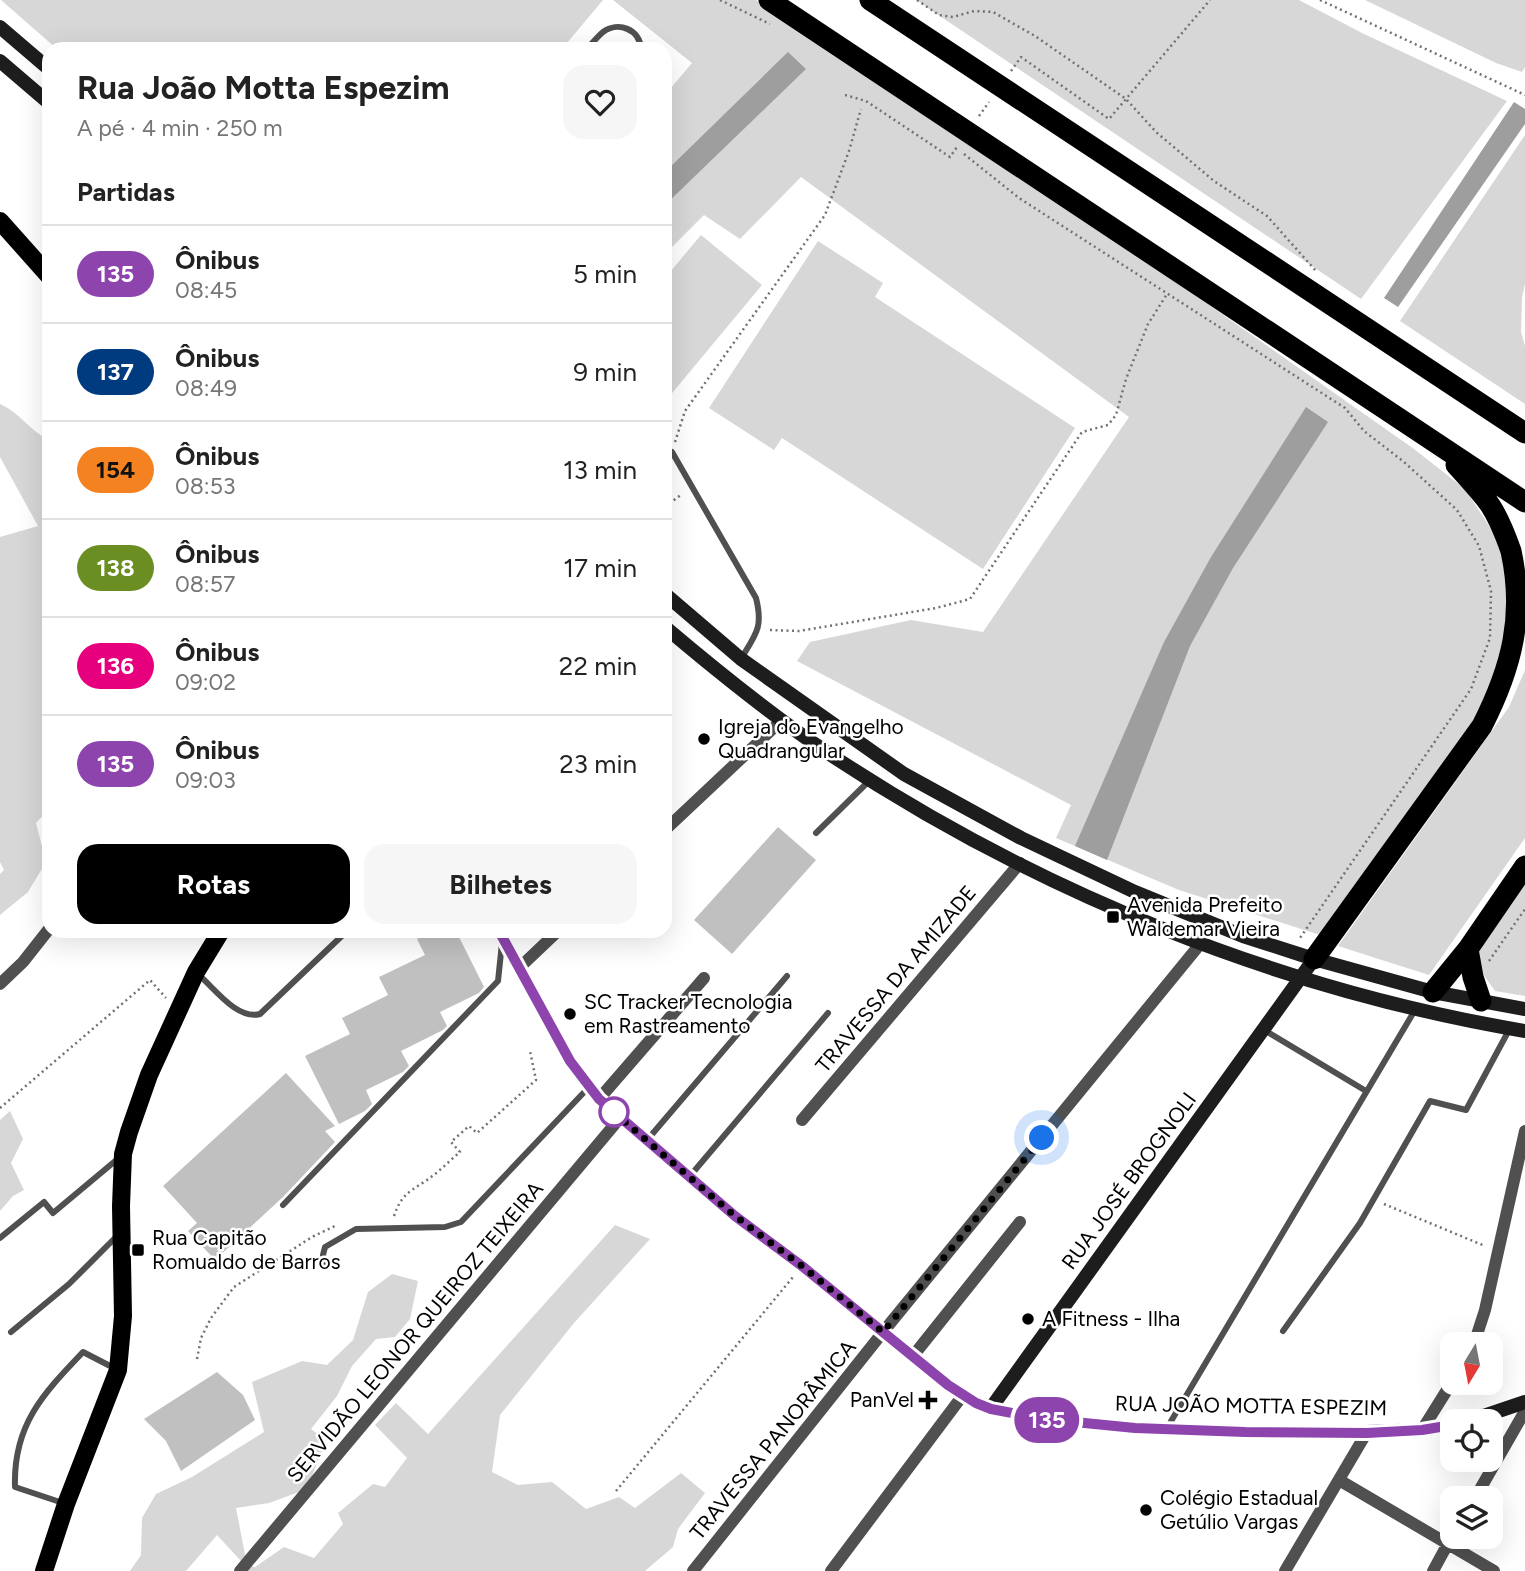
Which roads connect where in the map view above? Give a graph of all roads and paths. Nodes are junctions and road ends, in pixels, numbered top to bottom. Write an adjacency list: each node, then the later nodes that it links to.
1 (720, 0): 8 (path)
2 (769, 0): 28 (highway)
3 (870, 0): 27 (highway)
4 (917, 0): 17 (path)
5 (1210, 0): 17 (path)
6 (1320, 0): 15 (path)
7 (0, 27): 12 (main road)
8 (779, 29)
9 (593, 42): 10 (lane)
10 (640, 42)
11 (0, 61): 16 (main road)
12 (42, 62)
13 (1005, 79): 17 (path)
14 (845, 94): 21 (path)
15 (1525, 95)
16 (42, 97)
17 (1126, 100): 25 (path)
18 (989, 102): 20 (path)
19 (861, 109): 29 (path)
20 (974, 124)
21 (958, 146)
22 (1019, 198): 26 (path)
23 (0, 221): 24 (main road)
24 (42, 268)
25 (1317, 272)
26 (1167, 293): 34 (path); 52 (path)
27 (1525, 433)
28 (1441, 447): 32 (highway); 54 (highway)
29 (673, 452): 30 (lane)
30 (692, 486): 31 (path); 34 (lane)
31 (672, 502)
32 (1525, 502)
33 (672, 600): 36 (main road)
34 (759, 629): 36 (lane)
35 (672, 632): 37 (main road)
36 (741, 659): 38 (main road)
37 (782, 720): 39 (main road); 40 (street)
38 (874, 753): 39 (main road); 54 (main road)
39 (865, 777): 41 (lane); 42 (main road)
40 (672, 824)
41 (816, 833)
42 (1020, 863): 51 (main road); 77 (street, TRAVESSA DA AMIZADE)
43 (1525, 866): 53 (highway)
44 (1525, 909): 55 (path)
45 (42, 938): 61 (street)
46 (217, 938): 57 (main road)
47 (340, 938): 57 (lane)
48 (501, 938): 84 (lane)
49 (503, 938): 56 (main road, RUA JOÃO MOTTA ESPEZIM)
50 (550, 938): 56 (street)
51 (1201, 943): 60 (main road); 93 (street, TRAVESSA PANORÂMICA)
52 (1296, 944)
53 (1468, 949): 62 (highway); 63 (highway)
54 (1314, 960): 60 (main road, RUA JOSÉ BROGNOLI); 62 (main road)
55 (1486, 965)
56 (518, 968): 72 (main road, RUA JOÃO MOTTA ESPEZIM)
57 (196, 972): 66 (main road)
58 (787, 976): 79 (lane)
59 (704, 978): 74 (street)
60 (1301, 978): 64 (main road); 69 (main road, RUA JOSÉ BROGNOLI)
61 (0, 984)
62 (1433, 992): 63 (main road); 64 (main road)
63 (1481, 1001): 65 (main road)
64 (1416, 1009): 68 (main road); 73 (lane)
65 (1525, 1009)
66 (178, 1012): 75 (path); 81 (main road)
67 (828, 1013): 82 (lane)
68 (1510, 1028): 70 (main road); 83 (lane)
69 (1264, 1030): 73 (lane); 100 (main road, RUA JOSÉ BROGNOLI)
70 (1525, 1031)
71 (530, 1051): 80 (path)
72 (589, 1087): 74 (main road, RUA JOÃO MOTTA ESPEZIM); 89 (lane)
73 (1366, 1091): 104 (lane)
74 (599, 1099): 76 (main road, RUA JOÃO MOTTA ESPEZIM)
75 (0, 1108)
76 (620, 1118): 79 (main road, RUA JOÃO MOTTA ESPEZIM); 115 (street, SERVIDÃO LEONOR QUEIROZ TEIXEIRA)
77 (802, 1120)
78 (1525, 1131): 88 (street)
79 (647, 1140): 82 (main road, RUA JOÃO MOTTA ESPEZIM)
80 (460, 1152)
81 (123, 1154): 86 (main road); 87 (lane)
82 (690, 1176): 90 (main road, RUA JOÃO MOTTA ESPEZIM)
83 (1373, 1199): 88 (path); 91 (lane)
84 (283, 1205)
85 (1020, 1222): 95 (street)
86 (122, 1231): 92 (lane); 96 (main road)
87 (0, 1238)
88 (1498, 1251): 94 (street)
89 (326, 1266)
90 (802, 1266): 93 (main road, RUA JOÃO MOTTA ESPEZIM); 109 (path)
91 (1283, 1331)
92 (11, 1332)
93 (883, 1332): 95 (main road, RUA JOÃO MOTTA ESPEZIM); 116 (street, TRAVESSA PANORÂMICA)
94 (1478, 1332)
95 (913, 1356): 97 (main road, RUA JOÃO MOTTA ESPEZIM)
96 (118, 1370): 110 (main road); 110 (lane)
97 (963, 1395): 100 (main road, RUA JOÃO MOTTA ESPEZIM); 117 (street)
98 (1444, 1395): 105 (street)
99 (1525, 1402): 101 (main road)
100 (991, 1409): 104 (main road, RUA JOÃO MOTTA ESPEZIM)
101 (1503, 1409)
102 (1525, 1411): 108 (street)
103 (1440, 1427): 105 (main road, RUA JOÃO MOTTA ESPEZIM)
104 (1166, 1430): 106 (main road, RUA JOÃO MOTTA ESPEZIM)
105 (1422, 1430): 106 (main road, RUA JOÃO MOTTA ESPEZIM)
106 (1367, 1433): 107 (street)
107 (1339, 1480): 111 (street); 118 (street)
108 (1482, 1486)
109 (616, 1491)
110 (66, 1504): 114 (main road)
111 (1440, 1535)
112 (1445, 1549): 119 (street)
113 (1463, 1549): 120 (street)
114 (44, 1571)
115 (240, 1571)
116 (694, 1571)
117 (831, 1571)
118 (1285, 1571)
119 (1433, 1571)
120 (1494, 1571)

